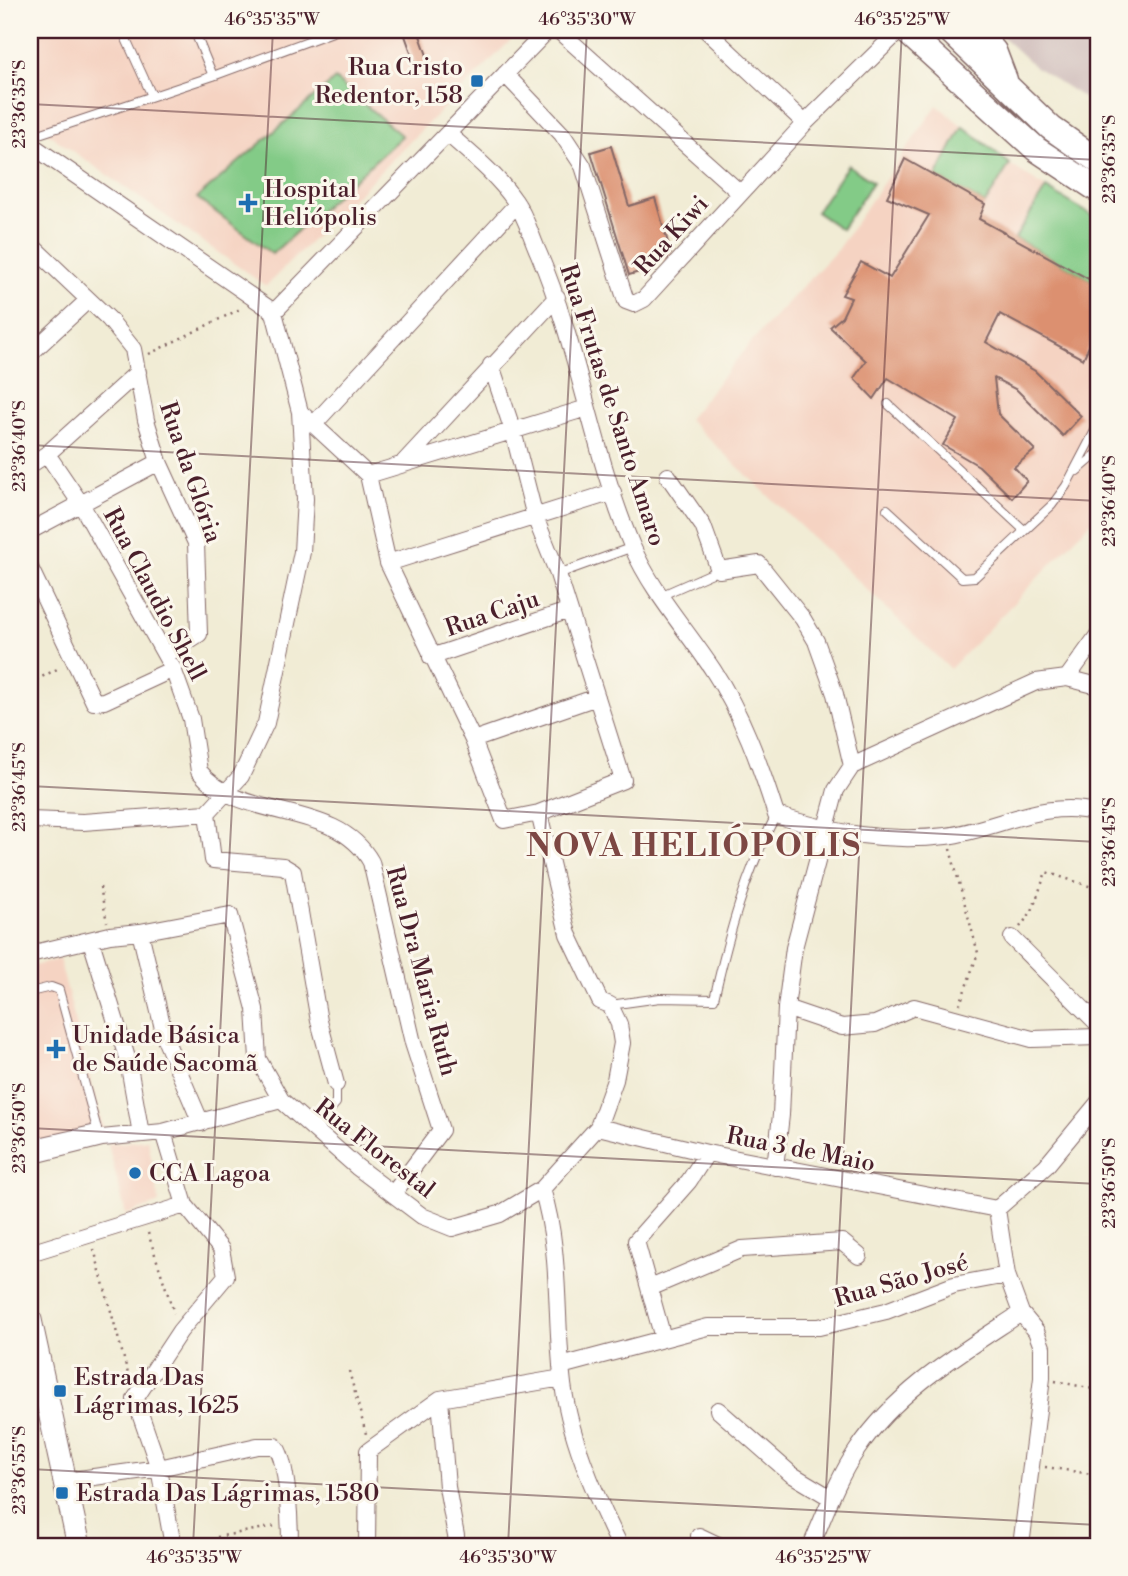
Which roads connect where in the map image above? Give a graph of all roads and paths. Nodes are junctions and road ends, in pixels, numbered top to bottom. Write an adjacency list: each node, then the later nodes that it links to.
1 (122, 30): 13 (lane)
2 (194, 30): 11 (lane)
3 (338, 30): 11 (lane)
4 (548, 30): 10 (street)
5 (558, 30): 20 (street)
6 (706, 30): 14 (street)
7 (902, 30): 14 (street, Rua Kiwi); 19 (main road)
8 (949, 30): 12 (main road)
9 (974, 30): 12 (main road)
10 (505, 75): 15 (street); 20 (street, Rua Kiwi)
11 (213, 76): 13 (lane)
12 (1009, 90): 18 (main road)
13 (152, 96): 16 (lane)
14 (805, 123): 20 (street, Rua Kiwi)
15 (448, 134): 21 (street); 26 (lane)
16 (30, 137)
17 (30, 144): 25 (street)
18 (1098, 161)
19 (1098, 190)
20 (740, 192)
21 (517, 204): 23 (lane); 33 (street)
22 (30, 246): 24 (street, Rua da Glória)
23 (557, 297): 28 (street); 31 (street, Rua Frutas de Santo Amaro)
24 (87, 300): 27 (street); 29 (street, Rua da Glória)
25 (258, 300): 26 (street); 29 (path)
26 (274, 312): 32 (street)
27 (30, 354)
28 (491, 365): 35 (street); 39 (street)
29 (137, 366): 37 (street); 38 (street, Rua da Glória)
30 (888, 404): 48 (lane)
31 (587, 408): 35 (street); 44 (street, Rua Frutas de Santo Amaro)
32 (300, 412): 33 (street); 67 (street)
33 (314, 424): 41 (street)
34 (1098, 428): 43 (lane)
35 (513, 431): 39 (street); 47 (street)
36 (1098, 453): 43 (lane)
37 (47, 454): 40 (street); 45 (street, Rua Claudio Shell)
38 (159, 462): 45 (street); 60 (street, Rua da Glória)
39 (403, 462): 41 (street)
40 (30, 465)
41 (368, 475): 51 (street)
42 (668, 475): 53 (street)
43 (1072, 475): 48 (lane)
44 (613, 492): 47 (street); 50 (street, Rua Frutas de Santo Amaro)
45 (81, 504): 49 (street); 60 (street, Rua Claudio Shell)
46 (887, 509): 48 (lane)
47 (535, 517): 51 (street); 54 (street)
48 (1024, 530)
49 (30, 531)
50 (633, 547): 54 (lane); 55 (street, Rua Frutas de Santo Amaro)
51 (388, 563): 58 (street)
52 (30, 568): 59 (street)
53 (719, 570): 55 (lane); 66 (street)
54 (558, 574): 56 (street)
55 (660, 596): 71 (street, Rua Frutas de Santo Amaro)
56 (567, 611): 58 (street, Rua Caju); 64 (street)
57 (1098, 635): 61 (street)
58 (431, 657): 65 (street)
59 (74, 661): 60 (street); 62 (path)
60 (169, 662): 67 (street, Rua Claudio Shell)
61 (1067, 678): 63 (street); 66 (street)
62 (30, 683)
63 (1098, 686)
64 (597, 697): 65 (street); 69 (street)
65 (473, 740): 69 (street)
66 (852, 766): 73 (street)
67 (228, 792): 68 (street); 101 (street, Rua Dra Maria Ruth)
68 (207, 813): 72 (street); 88 (street)
69 (539, 813): 83 (street, Rua Florestal)
70 (1098, 813): 74 (street)
71 (776, 815): 73 (street); 83 (lane)
72 (30, 820)
73 (824, 830): 74 (street); 84 (street)
74 (946, 836): 85 (path)
75 (100, 887): 78 (path)
76 (1098, 889): 79 (path)
77 (140, 932): 78 (street); 89 (street, Rua Florestal); 91 (street)
78 (110, 935): 80 (street)
79 (1012, 938): 86 (street)
80 (91, 941): 81 (street); 95 (street)
81 (30, 954)
82 (30, 992): 96 (lane)
83 (605, 1003): 92 (street, Rua Florestal)
84 (786, 1008): 85 (street); 99 (street)
85 (956, 1017): 87 (street)
86 (1098, 1024)
87 (1098, 1037)
88 (336, 1084): 93 (lane)
89 (281, 1100): 91 (street); 93 (street, Rua Florestal)
90 (1098, 1103): 103 (street)
91 (201, 1123): 94 (street)
92 (598, 1127): 97 (street, Rua 3 de Maio); 100 (street, Rua Florestal)
93 (313, 1129): 101 (street, Rua Florestal)
94 (163, 1132): 95 (street); 102 (street)
95 (141, 1134): 98 (street)
96 (30, 1144)
97 (707, 1153): 99 (street, Rua 3 de Maio); 109 (street)
98 (30, 1156)
99 (775, 1167): 103 (street, Rua 3 de Maio)
100 (542, 1189): 101 (street, Rua Florestal); 115 (street)
101 (393, 1194)
102 (185, 1205): 104 (street); 112 (street)
103 (997, 1209): 108 (street)
104 (144, 1220): 105 (street); 112 (path)
105 (90, 1236): 106 (street); 118 (path)
106 (30, 1253)
107 (859, 1255): 109 (street)
108 (1007, 1275): 110 (street); 113 (street, Rua São José)
109 (650, 1288): 113 (street)
110 (1021, 1313): 116 (street); 126 (street)
111 (30, 1320): 125 (main road)
112 (180, 1331): 118 (street)
113 (663, 1338): 115 (street, Rua São José)
114 (349, 1371): 121 (path)
115 (561, 1372): 119 (street, Rua São José); 135 (street)
116 (1042, 1378): 117 (path); 122 (street)
117 (1098, 1390)
118 (135, 1399): 123 (street)
119 (440, 1399): 121 (street); 128 (street)
120 (718, 1410): 126 (street)
121 (368, 1451): 134 (street)
122 (1031, 1464): 124 (path); 138 (street)
123 (159, 1468): 125 (street); 127 (street); 132 (street)
124 (1098, 1475)
125 (65, 1481): 131 (main road)
126 (831, 1498): 137 (street)
127 (290, 1523): 130 (path); 133 (street)
128 (456, 1536)
129 (699, 1536): 136 (street)
130 (217, 1537)
131 (79, 1546)
132 (173, 1546)
133 (289, 1546)
134 (368, 1546)
135 (620, 1546)
136 (720, 1546)
137 (811, 1546)
138 (1021, 1546)

